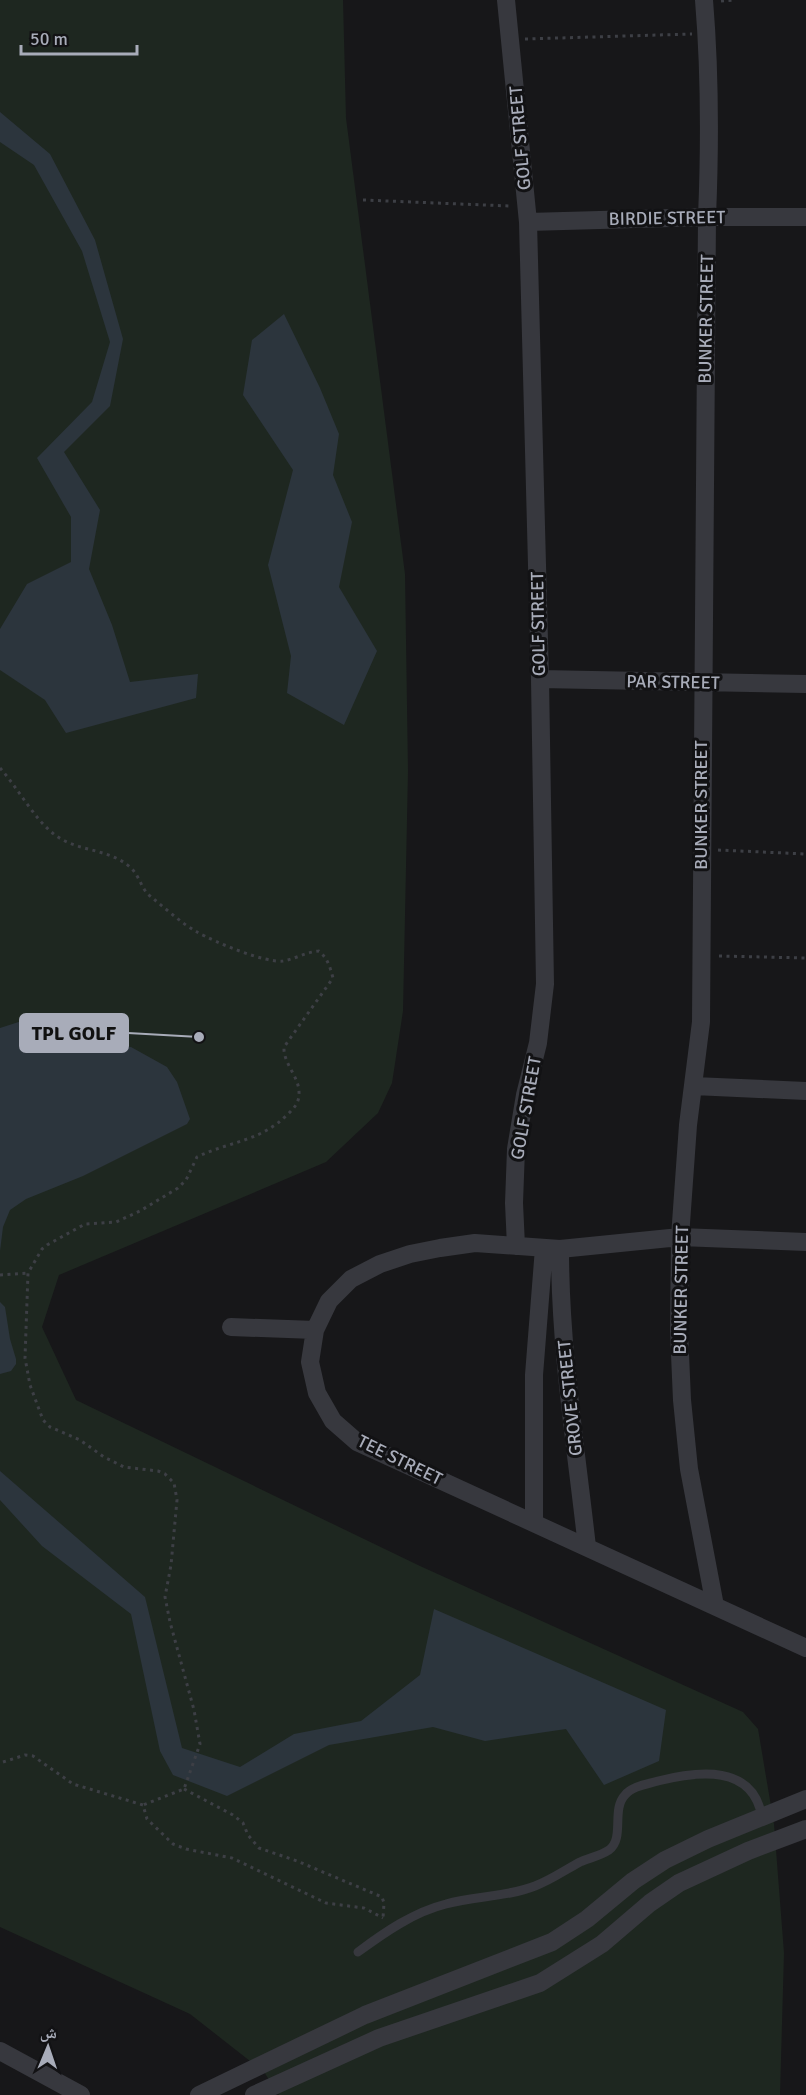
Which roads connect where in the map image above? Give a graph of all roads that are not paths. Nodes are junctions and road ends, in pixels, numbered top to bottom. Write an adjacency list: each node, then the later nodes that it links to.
1 (506, 0): 3 (street, GOLF STREET)
2 (704, 0): 4 (street, BUNKER STREET)
3 (527, 214): 4 (street, BIRDIE STREET); 6 (street, GOLF STREET)
4 (707, 217): 5 (street, BIRDIE STREET); 7 (street, BUNKER STREET)
5 (806, 217)
6 (540, 679): 7 (street, PAR STREET); 13 (street, GOLF STREET)
7 (702, 682): 8 (street, PAR STREET); 9 (street, BUNKER STREET)
8 (806, 684)
9 (694, 1086): 10 (street); 11 (street, BUNKER STREET)
10 (806, 1091)
11 (681, 1238): 12 (street, TEE STREET); 14 (street, TEE STREET); 19 (street, BUNKER STREET)
12 (806, 1242)
13 (516, 1246): 14 (street, TEE STREET); 16 (street, TEE STREET)
14 (552, 1249): 17 (street, GROVE STREET); 18 (street, GROVE STREET)
15 (231, 1327): 16 (street)
16 (315, 1330): 17 (street, TEE STREET)
17 (534, 1523): 18 (street, TEE STREET)
18 (587, 1547): 19 (street, TEE STREET)
19 (715, 1606): 20 (street, TEE STREET)
20 (806, 1648)
21 (806, 1799): 22 (street)
22 (762, 1817): 24 (lane); 25 (street)
23 (806, 1829): 26 (street)
24 (358, 1952)
25 (416, 1995): 26 (street); 29 (street)
26 (427, 2021): 30 (street)
27 (0, 2051): 28 (street)
28 (81, 2095)
29 (199, 2095)
30 (254, 2095)

